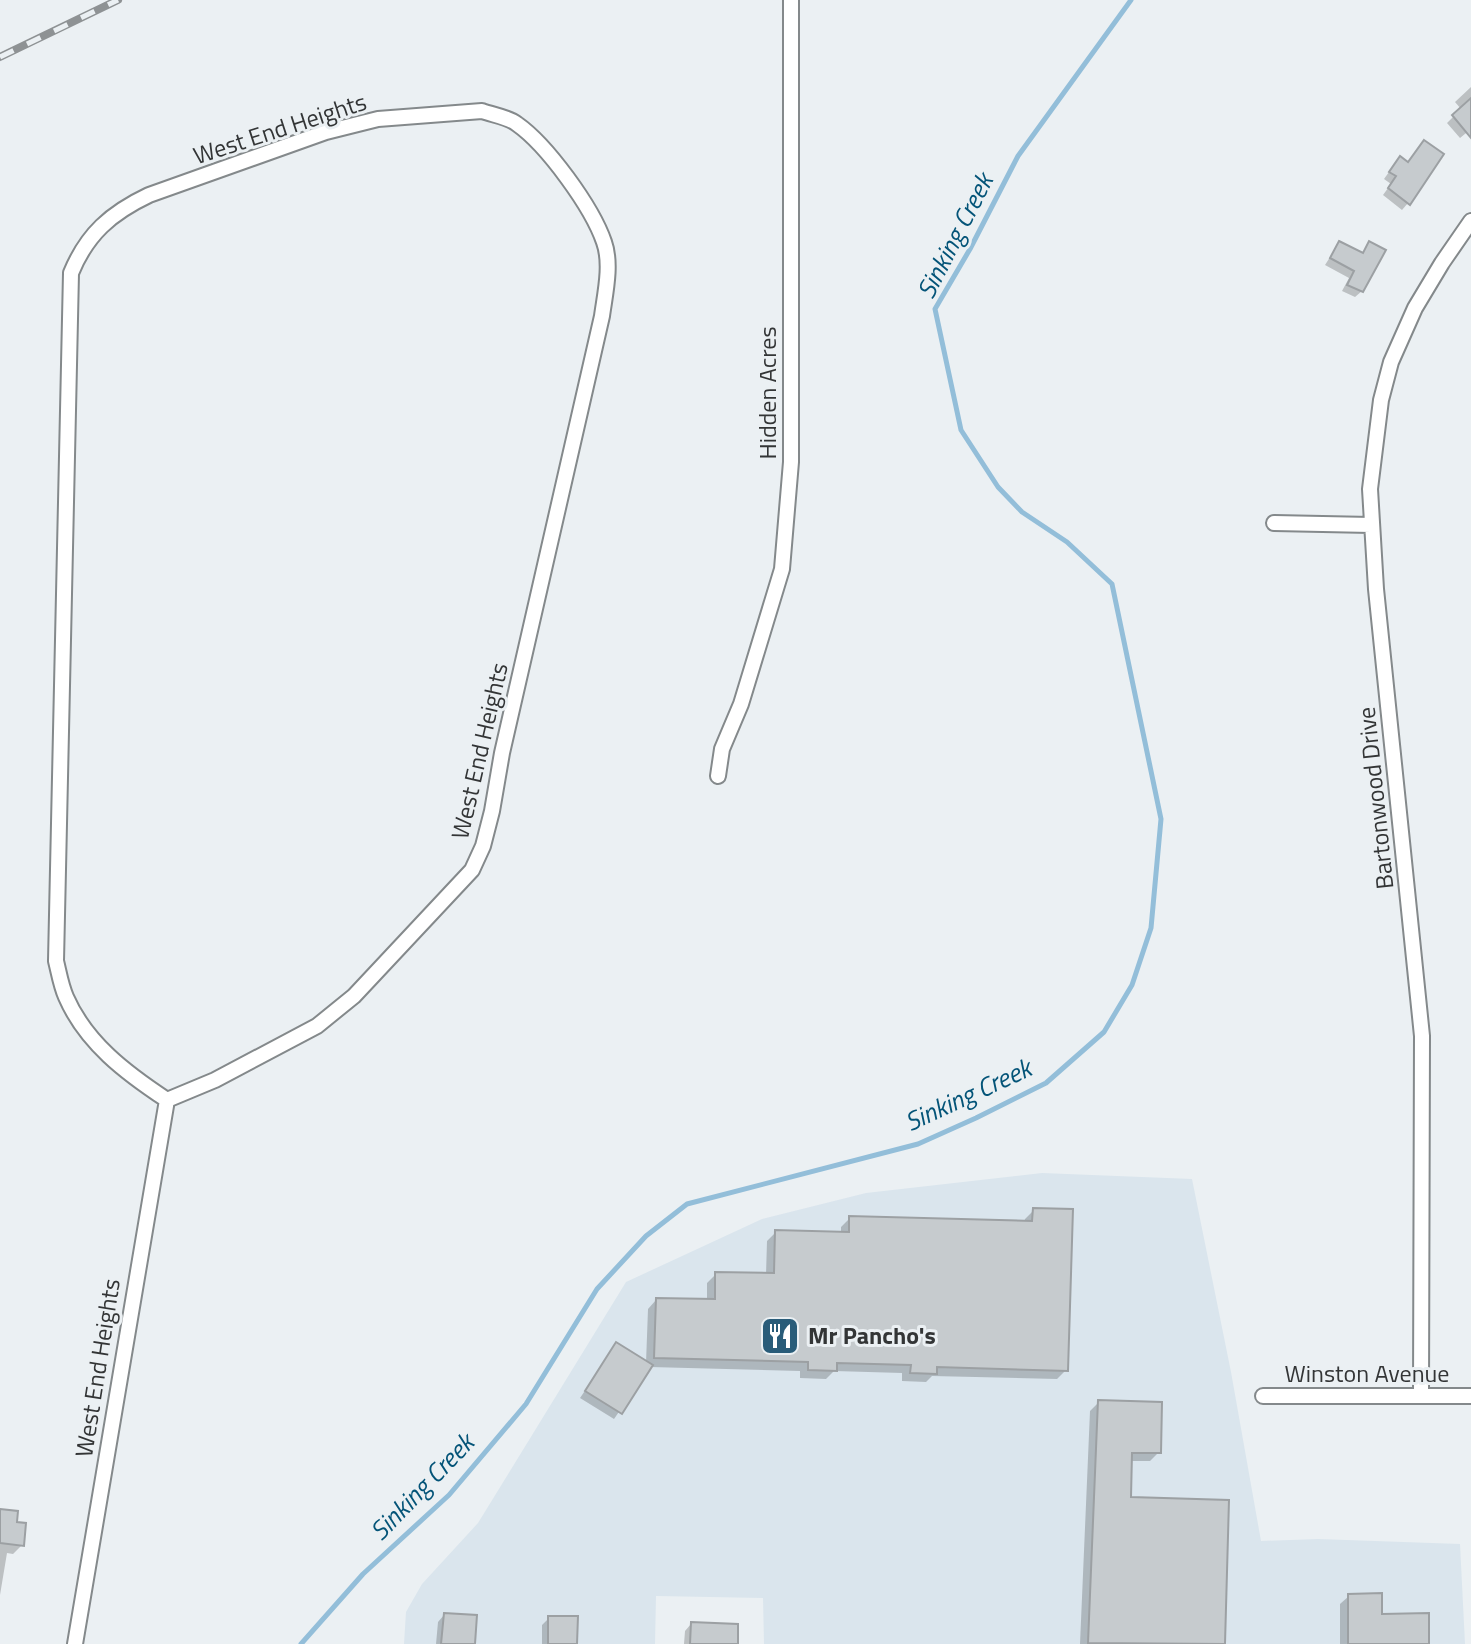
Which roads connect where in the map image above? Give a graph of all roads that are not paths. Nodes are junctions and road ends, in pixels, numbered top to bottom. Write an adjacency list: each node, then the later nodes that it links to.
1 (791, 0): 5 (street, Hidden Acres)
2 (1471, 221): 4 (street, Bartonwood Drive)
3 (1274, 523): 4 (street)
4 (1371, 525): 7 (street, Bartonwood Drive)
5 (718, 776)
6 (167, 1100): 6 (street, West End Heights); 10 (street, West End Heights)
7 (1421, 1394): 8 (street, Winston Avenue); 9 (street, Winston Avenue)
8 (1263, 1396)
9 (1471, 1396)
10 (75, 1644)

